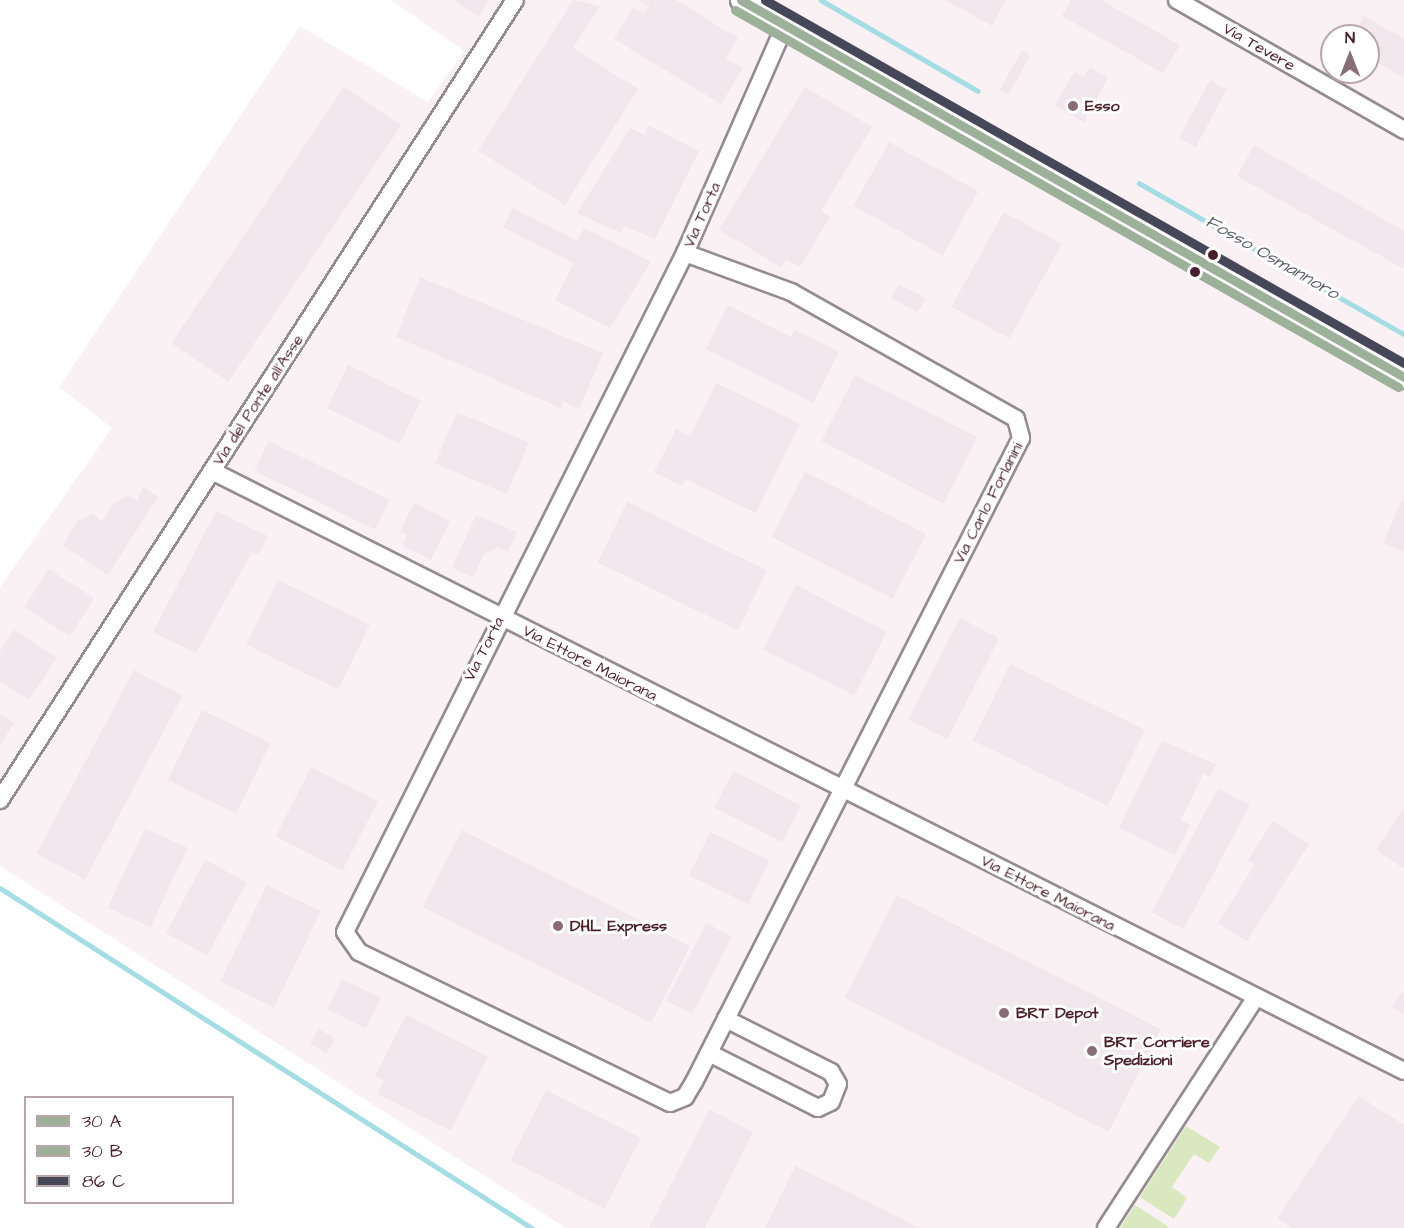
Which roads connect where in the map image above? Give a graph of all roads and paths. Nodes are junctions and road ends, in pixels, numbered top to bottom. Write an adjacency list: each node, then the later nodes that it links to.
1 (515, 0): 8 (street, Via del Ponte all'Asse)
2 (741, 0): 4 (main road)
3 (1177, 0): 5 (street, Via Tevere)
4 (785, 25): 6 (street, Via Torta); 7 (main road)
5 (1404, 130)
6 (685, 254): 9 (street, Via Torta); 10 (street, Via Carlo Forlanini)
7 (1404, 376)
8 (212, 471): 9 (street, Via Ettore Maiorana); 11 (street, Via del Ponte all'Asse)
9 (499, 618): 10 (street, Via Ettore Maiorana); 14 (street, Via Torta)
10 (841, 788): 12 (street, Via Ettore Maiorana); 13 (street)
11 (0, 800)
12 (1256, 997): 15 (street, Via Ettore Maiorana); 16 (street)
13 (726, 1019): 14 (street); 14 (street)
14 (709, 1053)
15 (1404, 1071)
16 (1106, 1228)

